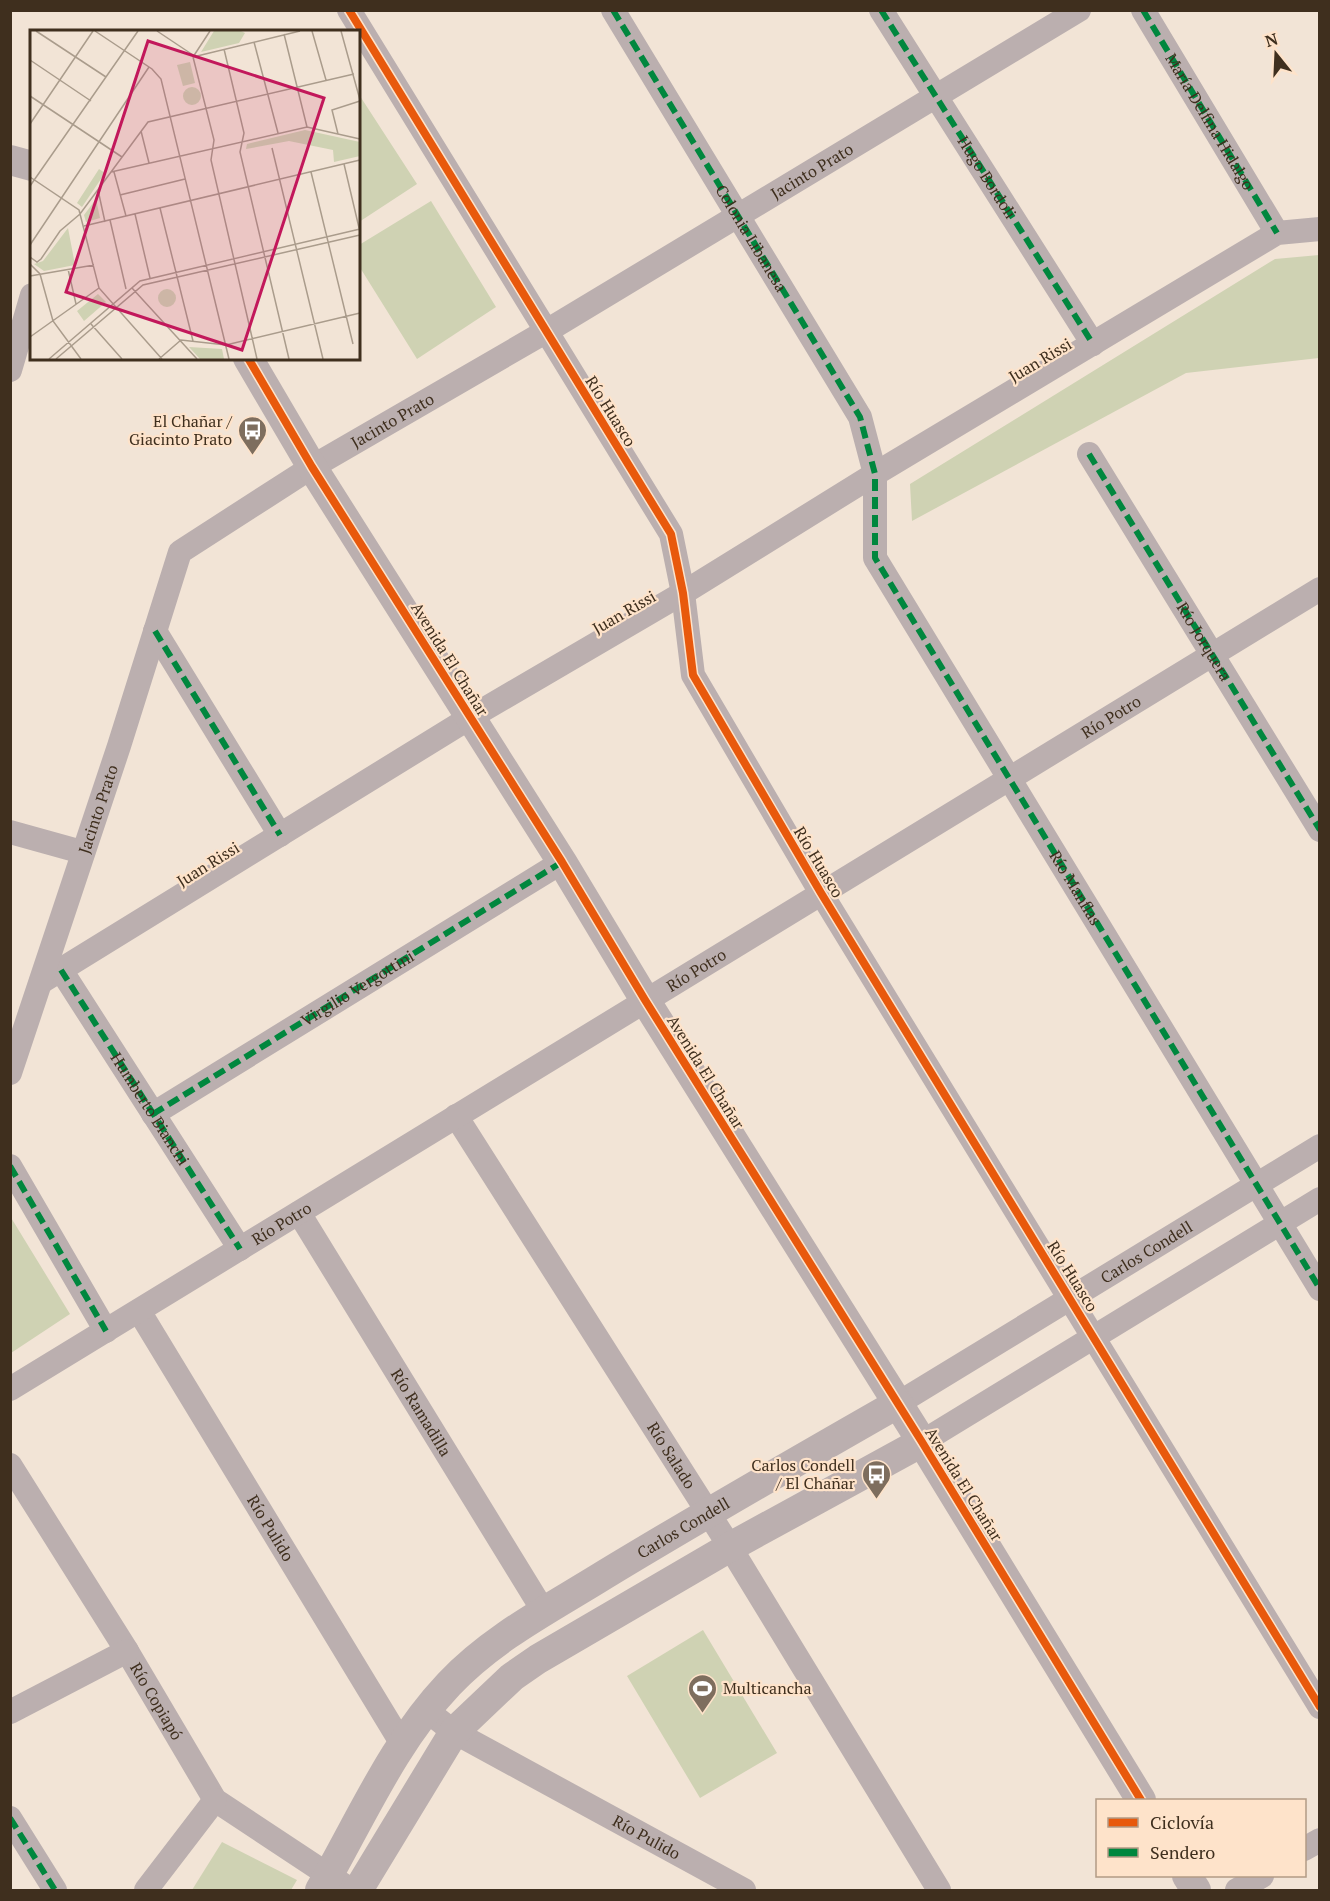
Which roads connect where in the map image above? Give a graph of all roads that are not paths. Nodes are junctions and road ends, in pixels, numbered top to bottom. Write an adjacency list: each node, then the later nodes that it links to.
1 (349, 10): 13 (street, Río Huasco)
2 (613, 10): 9 (street, Colonia Libanesa)
3 (881, 10): 6 (street, Hugo Bordoli)
4 (1079, 10): 6 (street, Jacinto Prato)
5 (1143, 10): 11 (street, María Delfina Hidalgo)
6 (936, 97): 9 (street, Jacinto Prato); 14 (street, Hugo Bordoli)
7 (10, 160): 8 (street)
8 (30, 165)
9 (738, 216): 13 (street, Jacinto Prato); 19 (street, Colonia Libanesa)
10 (1320, 229): 11 (street, Juan Rissi)
11 (1277, 233): 14 (street, Juan Rissi)
12 (30, 302): 16 (street)
13 (545, 332): 18 (street, Jacinto Prato); 21 (street, Río Huasco)
14 (1093, 344): 19 (street, Juan Rissi)
15 (249, 360): 18 (street, Avenida El Chañar)
16 (10, 370)
17 (1089, 454): 23 (street, Río Jorquera)
18 (312, 466): 22 (street, Jacinto Prato); 24 (street, Avenida El Chañar)
19 (875, 474): 21 (street, Juan Rissi); 25 (street, Río Manflas)
20 (1320, 589): 23 (street, Río Potro)
21 (683, 593): 24 (street, Juan Rissi); 31 (street, Río Huasco)
22 (155, 631): 28 (street); 29 (street, Jacinto Prato)
23 (1212, 654): 25 (street, Río Potro); 26 (street, Río Jorquera)
24 (471, 717): 28 (street, Juan Rissi); 30 (street, Avenida El Chañar)
25 (1008, 779): 31 (street, Río Potro); 39 (street, Río Manflas)
26 (1320, 830)
27 (10, 832): 29 (street)
28 (280, 835): 32 (street, Juan Rissi)
29 (82, 852): 32 (street, Jacinto Prato)
30 (562, 862): 33 (street, Avenida El Chañar); 35 (street, Virgilio Vergottini)
31 (821, 893): 33 (street, Río Potro); 45 (street, Río Huasco)
32 (51, 976): 34 (street, Jacinto Prato); 35 (street, Humberto Bianchi)
33 (645, 1000): 36 (street, Río Potro); 50 (street, Avenida El Chañar)
34 (10, 1073)
35 (153, 1114): 43 (street, Humberto Bianchi)
36 (456, 1116): 41 (street, Río Potro); 53 (street, Río Salado)
37 (1320, 1146): 39 (street, Carlos Condell)
38 (10, 1166): 47 (street)
39 (1255, 1185): 42 (street, Río Manflas); 45 (street, Carlos Condell)
40 (1320, 1199): 42 (street)
41 (299, 1213): 43 (street, Río Potro); 55 (street, Río Ramadilla)
42 (1279, 1224): 44 (street, Río Manflas); 48 (street)
43 (240, 1249): 46 (street, Río Potro)
44 (1320, 1289)
45 (1070, 1298): 48 (street, Río Huasco); 50 (street, Carlos Condell)
46 (138, 1311): 47 (street, Río Potro); 61 (street, Río Pulido)
47 (106, 1331): 49 (street, Río Potro)
48 (1095, 1337): 51 (street); 57 (street, Río Huasco)
49 (10, 1389)
50 (897, 1404): 51 (street, Avenida El Chañar); 53 (street, Carlos Condell)
51 (922, 1442): 54 (street); 62 (street, Avenida El Chañar)
52 (10, 1465): 56 (street, Río Copiapó)
53 (706, 1513): 54 (street, Río Salado); 55 (street, Carlos Condell)
54 (730, 1547): 60 (street); 74 (street, Río Salado)
55 (544, 1612): 58 (street, Carlos Condell)
56 (127, 1652): 59 (street); 63 (street, Río Copiapó)
57 (1320, 1707)
58 (426, 1710): 60 (street, Río Pulido); 61 (street, Carlos Condell)
59 (10, 1712)
60 (454, 1732): 72 (street); 73 (street, Río Pulido)
61 (402, 1744): 69 (street, Carlos Condell)
62 (1140, 1799)
63 (215, 1800): 69 (street, Río Copiapó); 71 (street)
64 (10, 1818): 70 (street)
65 (1320, 1840): 66 (street)
66 (1306, 1848)
67 (1188, 1877): 75 (street)
68 (1259, 1877): 76 (street)
69 (333, 1886)
70 (54, 1890)
71 (146, 1890)
72 (358, 1890)
73 (744, 1890)
74 (939, 1890)
75 (1196, 1890)
76 (1237, 1890)

